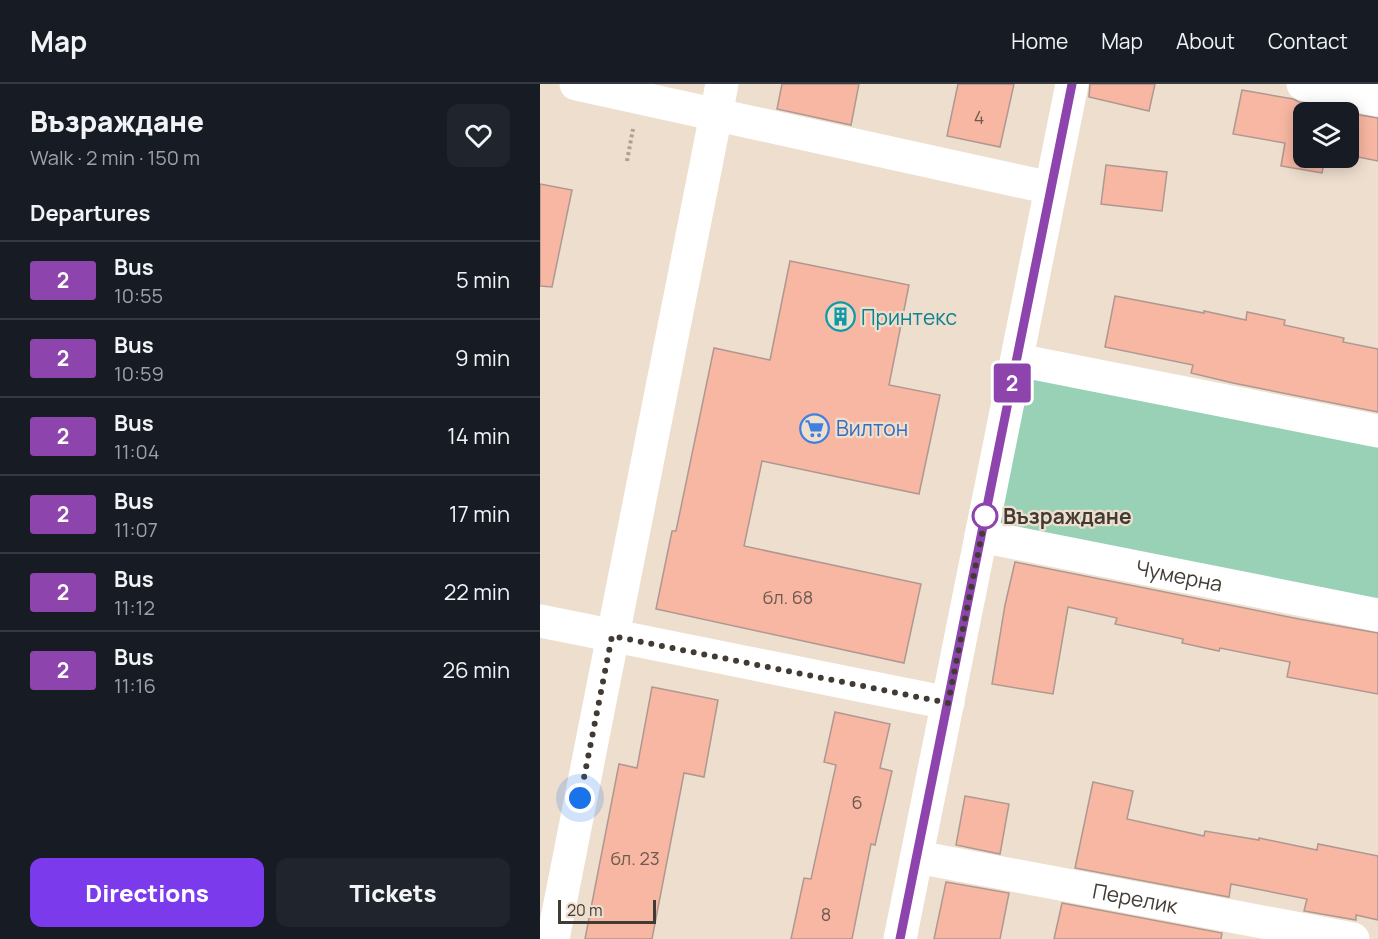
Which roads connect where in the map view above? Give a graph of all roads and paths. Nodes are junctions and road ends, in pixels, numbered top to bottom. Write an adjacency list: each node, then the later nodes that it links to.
1 (576, 84): 4 (street)
2 (1072, 84): 6 (street)
3 (1303, 84): 5 (street)
4 (719, 99): 6 (street); 12 (street)
5 (1378, 100)
6 (1051, 188): 7 (street)
7 (1017, 360): 8 (street); 9 (street)
8 (1378, 431)
9 (981, 536): 10 (street, Чумерна); 13 (street)
10 (1378, 615)
11 (540, 621): 12 (street)
12 (612, 636): 13 (street); 15 (street)
13 (948, 703): 14 (street)
14 (917, 857): 16 (street); 17 (street, Перелик)
15 (548, 937)
16 (900, 939)
17 (1353, 939)

